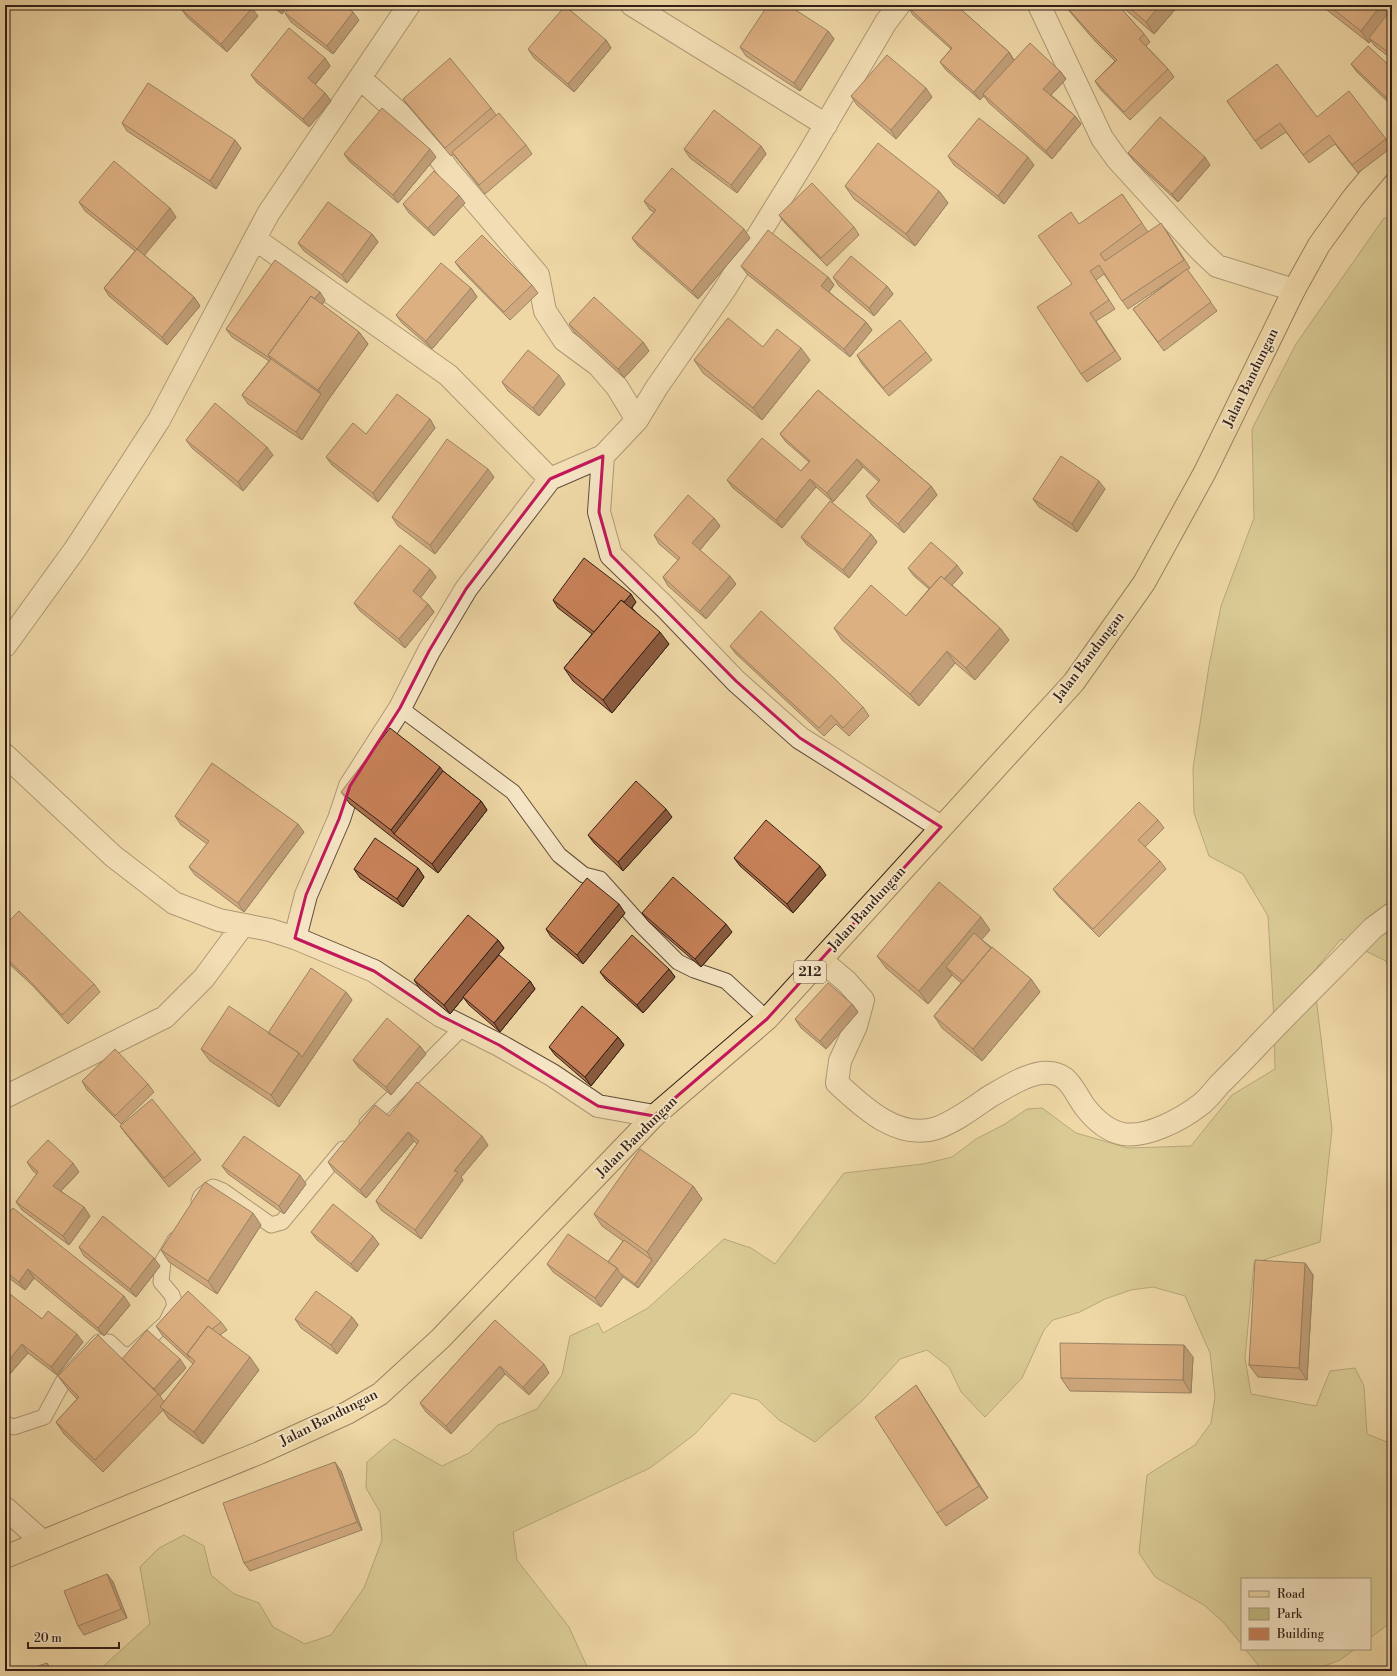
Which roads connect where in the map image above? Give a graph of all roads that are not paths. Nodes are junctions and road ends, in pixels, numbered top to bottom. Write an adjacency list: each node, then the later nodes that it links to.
1 (409, 5): 5 (street)
2 (632, 5): 6 (street)
3 (900, 5): 6 (street)
4 (1039, 5): 9 (street)
5 (360, 78): 8 (street); 10 (street)
6 (826, 125): 10 (street)
7 (1392, 151): 9 (main road, Jalan Bandungan / 212)
8 (255, 239): 12 (street); 13 (street)
9 (1294, 290): 16 (main road, Jalan Bandungan / 212)
10 (637, 420): 11 (street)
11 (603, 456): 12 (street); 16 (street)
12 (550, 479): 14 (street)
13 (5, 646)
14 (400, 708): 19 (street); 21 (lane)
15 (5, 756): 18 (street)
16 (941, 827): 20 (main road, Jalan Bandungan / 212)
17 (1392, 914): 20 (street)
18 (243, 925): 19 (street); 23 (street)
19 (295, 938): 22 (street)
20 (820, 960): 21 (main road, Jalan Bandungan / 212)
21 (767, 1020): 24 (main road, Jalan Bandungan / 212)
22 (462, 1027): 24 (street); 25 (lane)
23 (5, 1096)
24 (654, 1116): 29 (main road, Jalan Bandungan / 212)
25 (190, 1215)
26 (182, 1228): 27 (lane)
27 (5, 1424)
28 (5, 1508): 29 (street)
29 (42, 1541): 30 (main road, Jalan Bandungan / 212)
30 (5, 1557)

